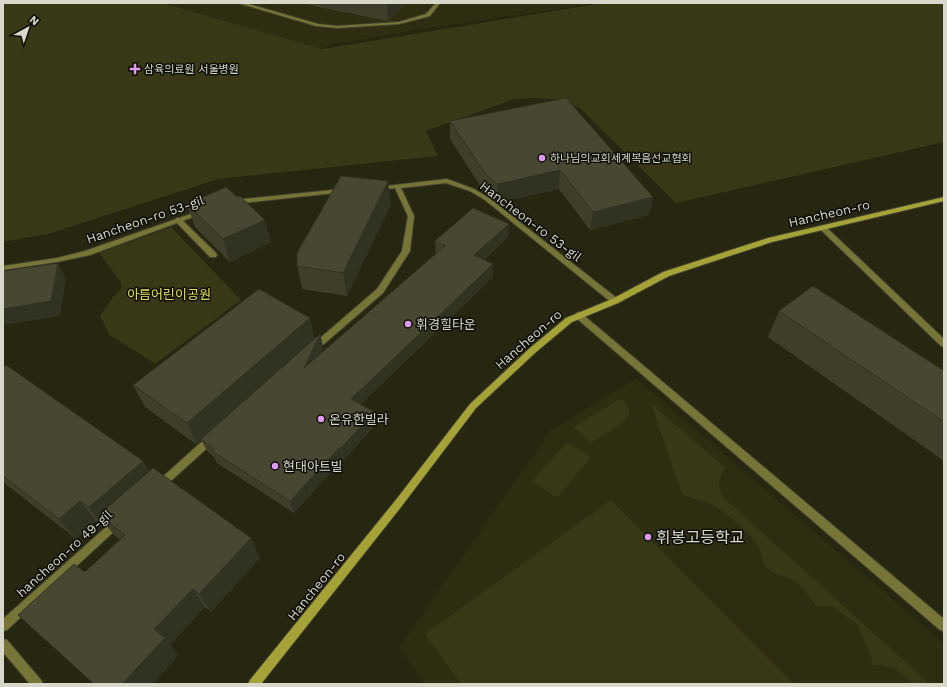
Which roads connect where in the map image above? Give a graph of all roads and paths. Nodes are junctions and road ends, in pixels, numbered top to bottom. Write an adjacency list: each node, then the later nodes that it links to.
1 (240, 3): 2 (street)
2 (438, 3)
3 (397, 186): 4 (street, Hancheon-ro 53-gil); 13 (street, Hancheon-ro 53-gil); 16 (street)
4 (368, 189)
5 (347, 191): 7 (street, Hancheon-ro 53-gil)
6 (944, 199): 10 (main road, Hancheon-ro)
7 (225, 205)
8 (211, 209): 9 (street, Hancheon-ro 53-gil)
9 (178, 220): 11 (street); 12 (street, Hancheon-ro 53-gil)
10 (823, 228): 13 (main road, Hancheon-ro); 15 (street)
11 (213, 255)
12 (3, 268)
13 (615, 301): 14 (main road, Hancheon-ro)
14 (578, 315): 21 (street); 24 (main road, Hancheon-ro)
15 (944, 344)
16 (305, 356)
17 (216, 435): 18 (street)
18 (151, 493)
19 (122, 520): 20 (street, hancheon-ro 49-gil)
20 (3, 626)
21 (944, 626)
22 (3, 644): 23 (street)
23 (37, 684)
24 (254, 684)

